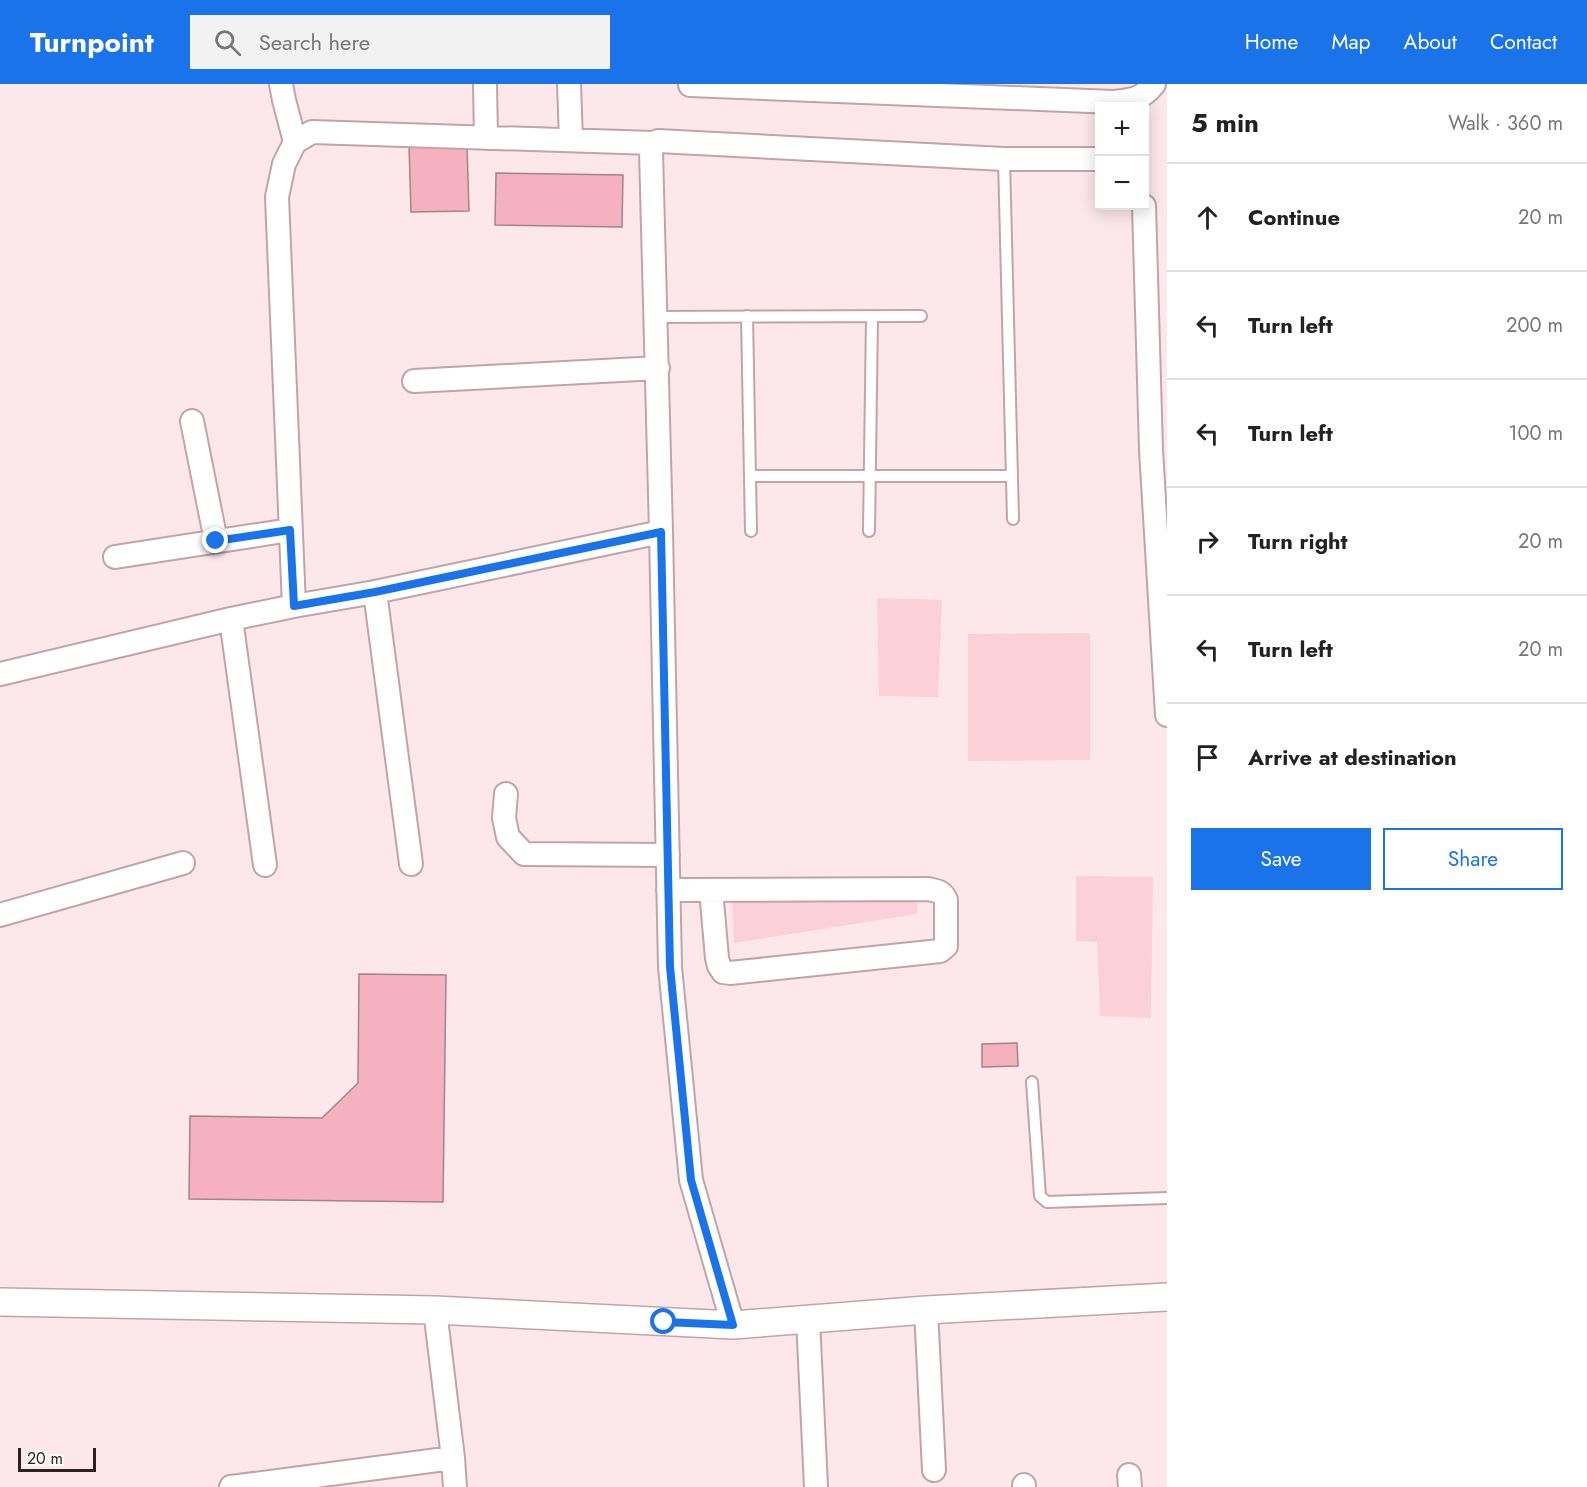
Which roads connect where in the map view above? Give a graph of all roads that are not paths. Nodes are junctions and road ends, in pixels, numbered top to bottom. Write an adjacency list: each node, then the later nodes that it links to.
1 (281, 84): 8 (street)
2 (485, 84): 6 (street)
3 (569, 84): 7 (street)
4 (1154, 84): 5 (street)
5 (690, 85)
6 (486, 138): 7 (street); 8 (street)
7 (571, 140): 9 (street)
8 (295, 142): 25 (street)
9 (653, 143): 10 (street); 15 (street)
10 (1004, 159): 11 (street); 22 (lane)
11 (1095, 159)
12 (1144, 210): 20 (street)
13 (747, 316): 15 (lane); 16 (lane); 21 (lane)
14 (921, 316): 16 (lane)
15 (656, 317): 17 (street)
16 (872, 317): 23 (lane)
17 (657, 368): 18 (street); 28 (street)
18 (414, 381)
19 (192, 421): 29 (street)
20 (1159, 449): 35 (street)
21 (750, 476): 23 (lane); 26 (lane)
22 (1012, 476): 23 (lane); 24 (lane)
23 (870, 477): 27 (lane)
24 (1013, 519)
25 (290, 530): 29 (street); 32 (street)
26 (751, 531)
27 (869, 531)
28 (661, 532): 31 (street); 37 (street)
29 (216, 541): 30 (street)
30 (114, 557)
31 (375, 592): 32 (street); 39 (street)
32 (294, 606): 33 (street)
33 (231, 619): 34 (street); 40 (street)
34 (0, 674)
35 (1167, 715)
36 (506, 794): 37 (street)
37 (668, 855): 41 (street)
38 (183, 864): 43 (street)
39 (411, 864)
40 (265, 865)
41 (669, 890): 42 (street); 51 (street)
42 (711, 890): 42 (street)
43 (0, 915)
44 (1032, 1082): 45 (lane)
45 (1167, 1198)
46 (1167, 1298): 49 (street)
47 (0, 1302): 48 (street)
48 (435, 1310): 51 (street); 52 (street)
49 (926, 1310): 50 (street); 53 (street)
50 (808, 1319): 51 (street); 56 (street)
51 (733, 1325)
52 (453, 1458): 54 (street); 55 (street)
53 (934, 1470)
54 (231, 1487)
55 (455, 1487)
56 (816, 1487)

